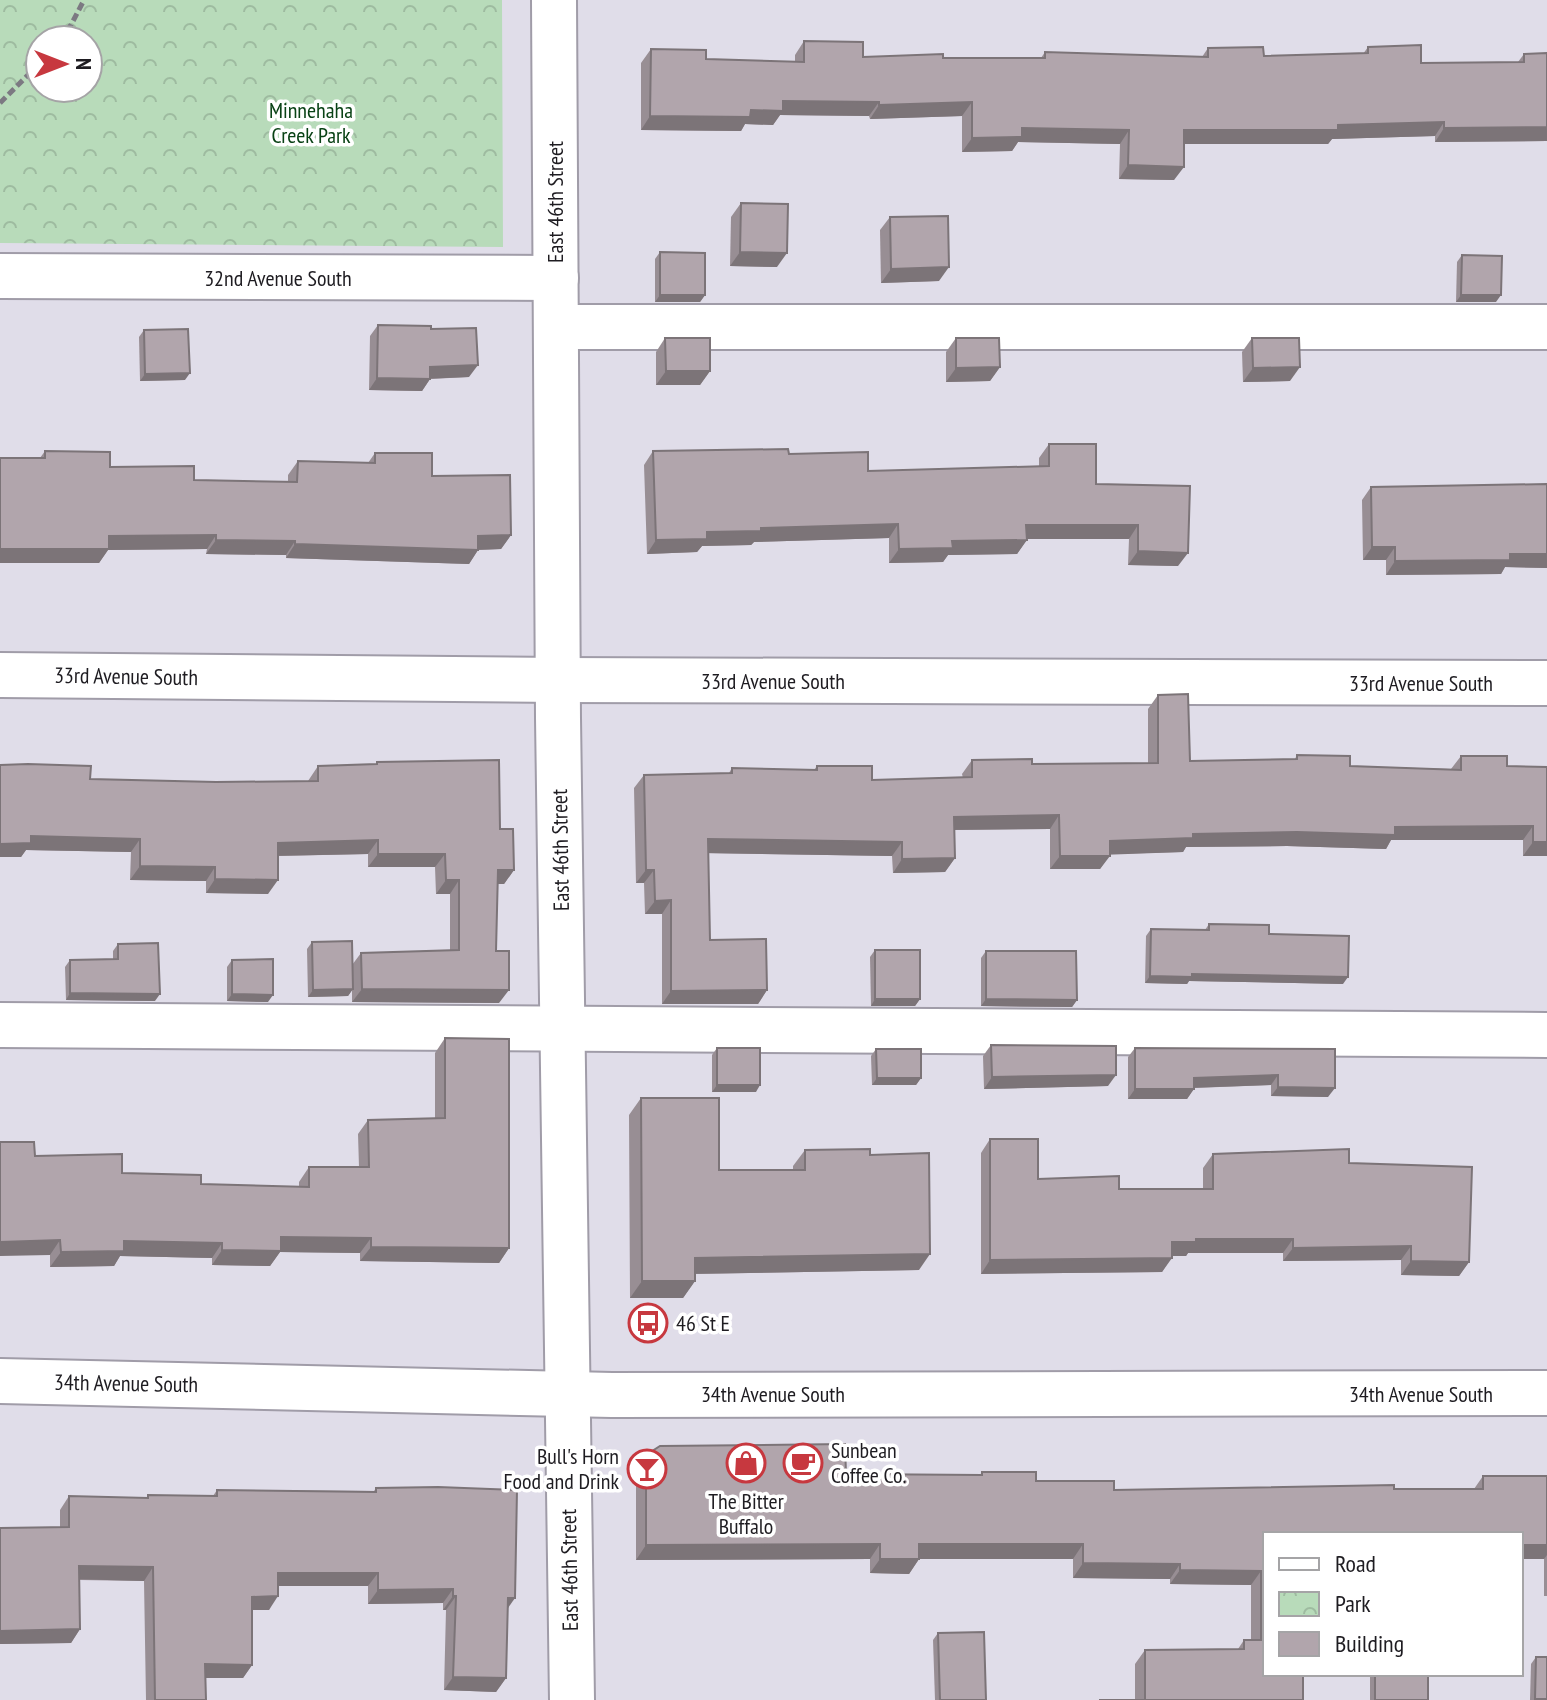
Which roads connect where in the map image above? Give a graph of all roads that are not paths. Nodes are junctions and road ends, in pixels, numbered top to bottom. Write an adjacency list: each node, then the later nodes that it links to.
1 (554, 0): 3 (street, East 46th Street)
2 (0, 276): 3 (street, 32nd Avenue South)
3 (556, 278): 4 (street, East 46th Street)
4 (557, 327): 5 (street); 7 (street, East 46th Street)
5 (1547, 327)
6 (0, 675): 7 (street, 33rd Avenue South)
7 (558, 680): 8 (street, 33rd Avenue South); 10 (street, East 46th Street)
8 (1547, 683)
9 (0, 1025): 10 (street)
10 (562, 1030): 11 (street); 13 (street, East 46th Street)
11 (1547, 1035)
12 (0, 1381): 13 (street, 34th Avenue South)
13 (568, 1393): 14 (street, 34th Avenue South); 15 (street, East 46th Street)
14 (1547, 1393)
15 (572, 1700)

